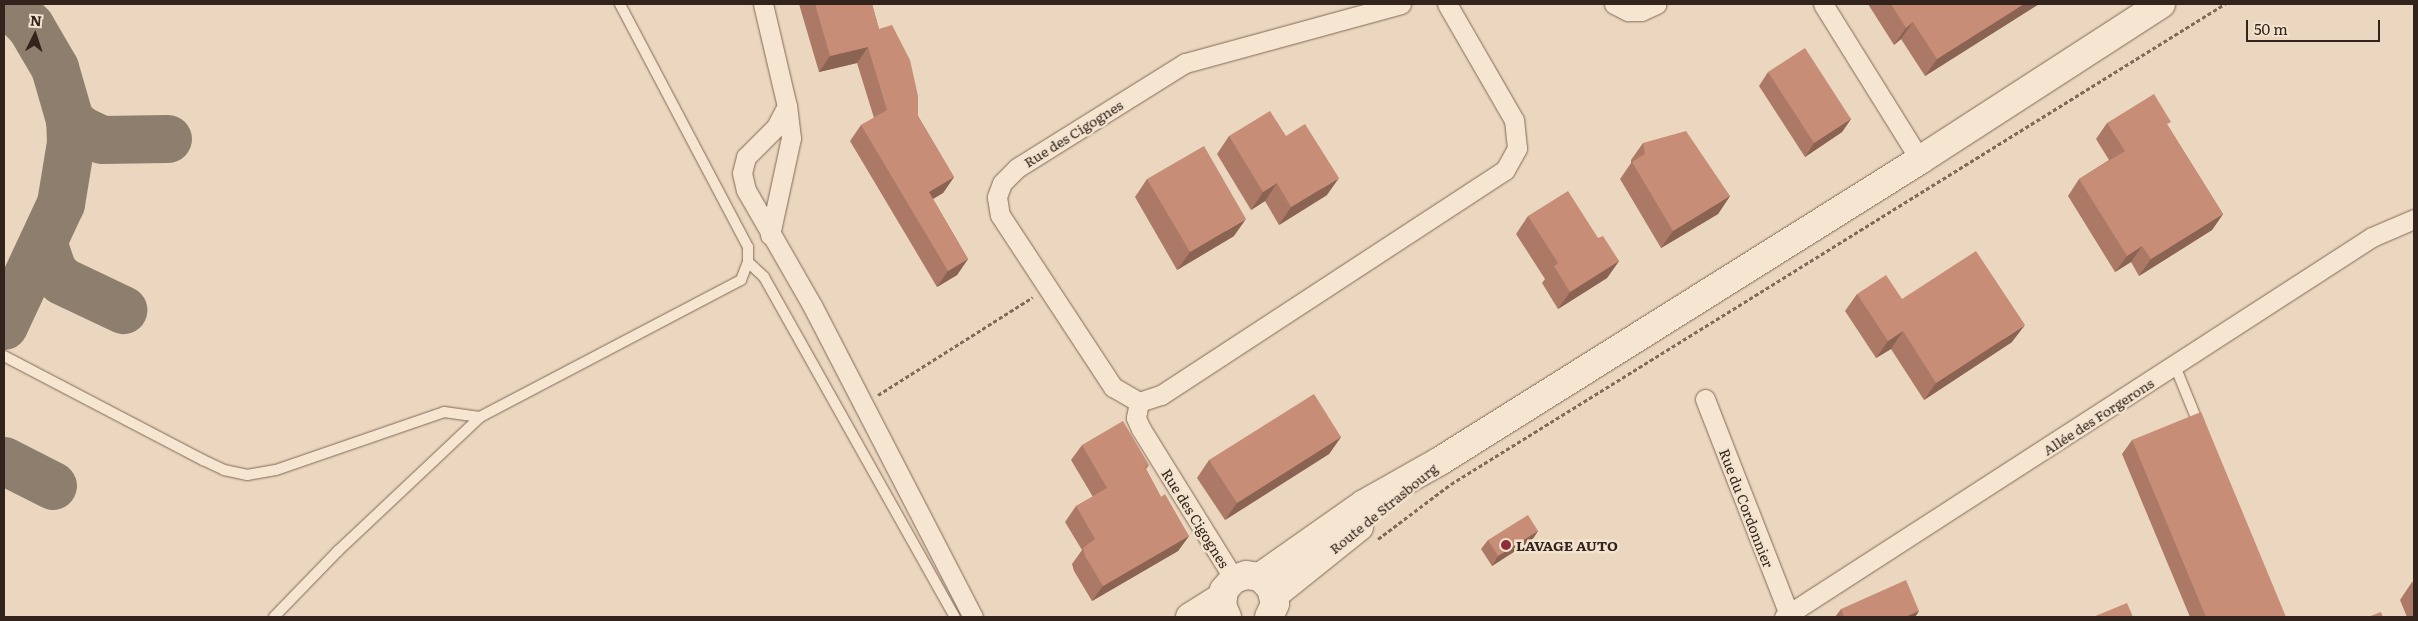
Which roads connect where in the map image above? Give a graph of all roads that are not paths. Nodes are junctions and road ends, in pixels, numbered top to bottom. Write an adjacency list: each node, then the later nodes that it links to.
1 (620, 4): 13 (lane)
2 (763, 4): 9 (street)
3 (1401, 4): 17 (street, Rue des Cigognes)
4 (1448, 4): 17 (street)
5 (1614, 4): 6 (street)
6 (1657, 4)
7 (1822, 4): 10 (street)
8 (2161, 4): 10 (main road, Route de Strasbourg)
9 (788, 106): 12 (street); 12 (street)
10 (1920, 160): 20 (main road, Route de Strasbourg)
11 (2414, 218): 15 (street, Allée des Forgerons)
12 (770, 235): 24 (street)
13 (748, 262): 18 (lane); 23 (lane)
14 (4, 356): 18 (lane)
15 (2174, 366): 19 (lane); 21 (street, Allée des Forgerons)
16 (1705, 399): 21 (street, Rue du Cordonnier)
17 (1139, 402): 20 (street, Rue des Cigognes)
18 (480, 417): 22 (lane)
19 (2204, 438)
20 (1248, 597): 25 (main road, Route de Strasbourg)
21 (1788, 616)
22 (274, 617)
23 (955, 617)
24 (973, 617)
25 (1190, 617)

